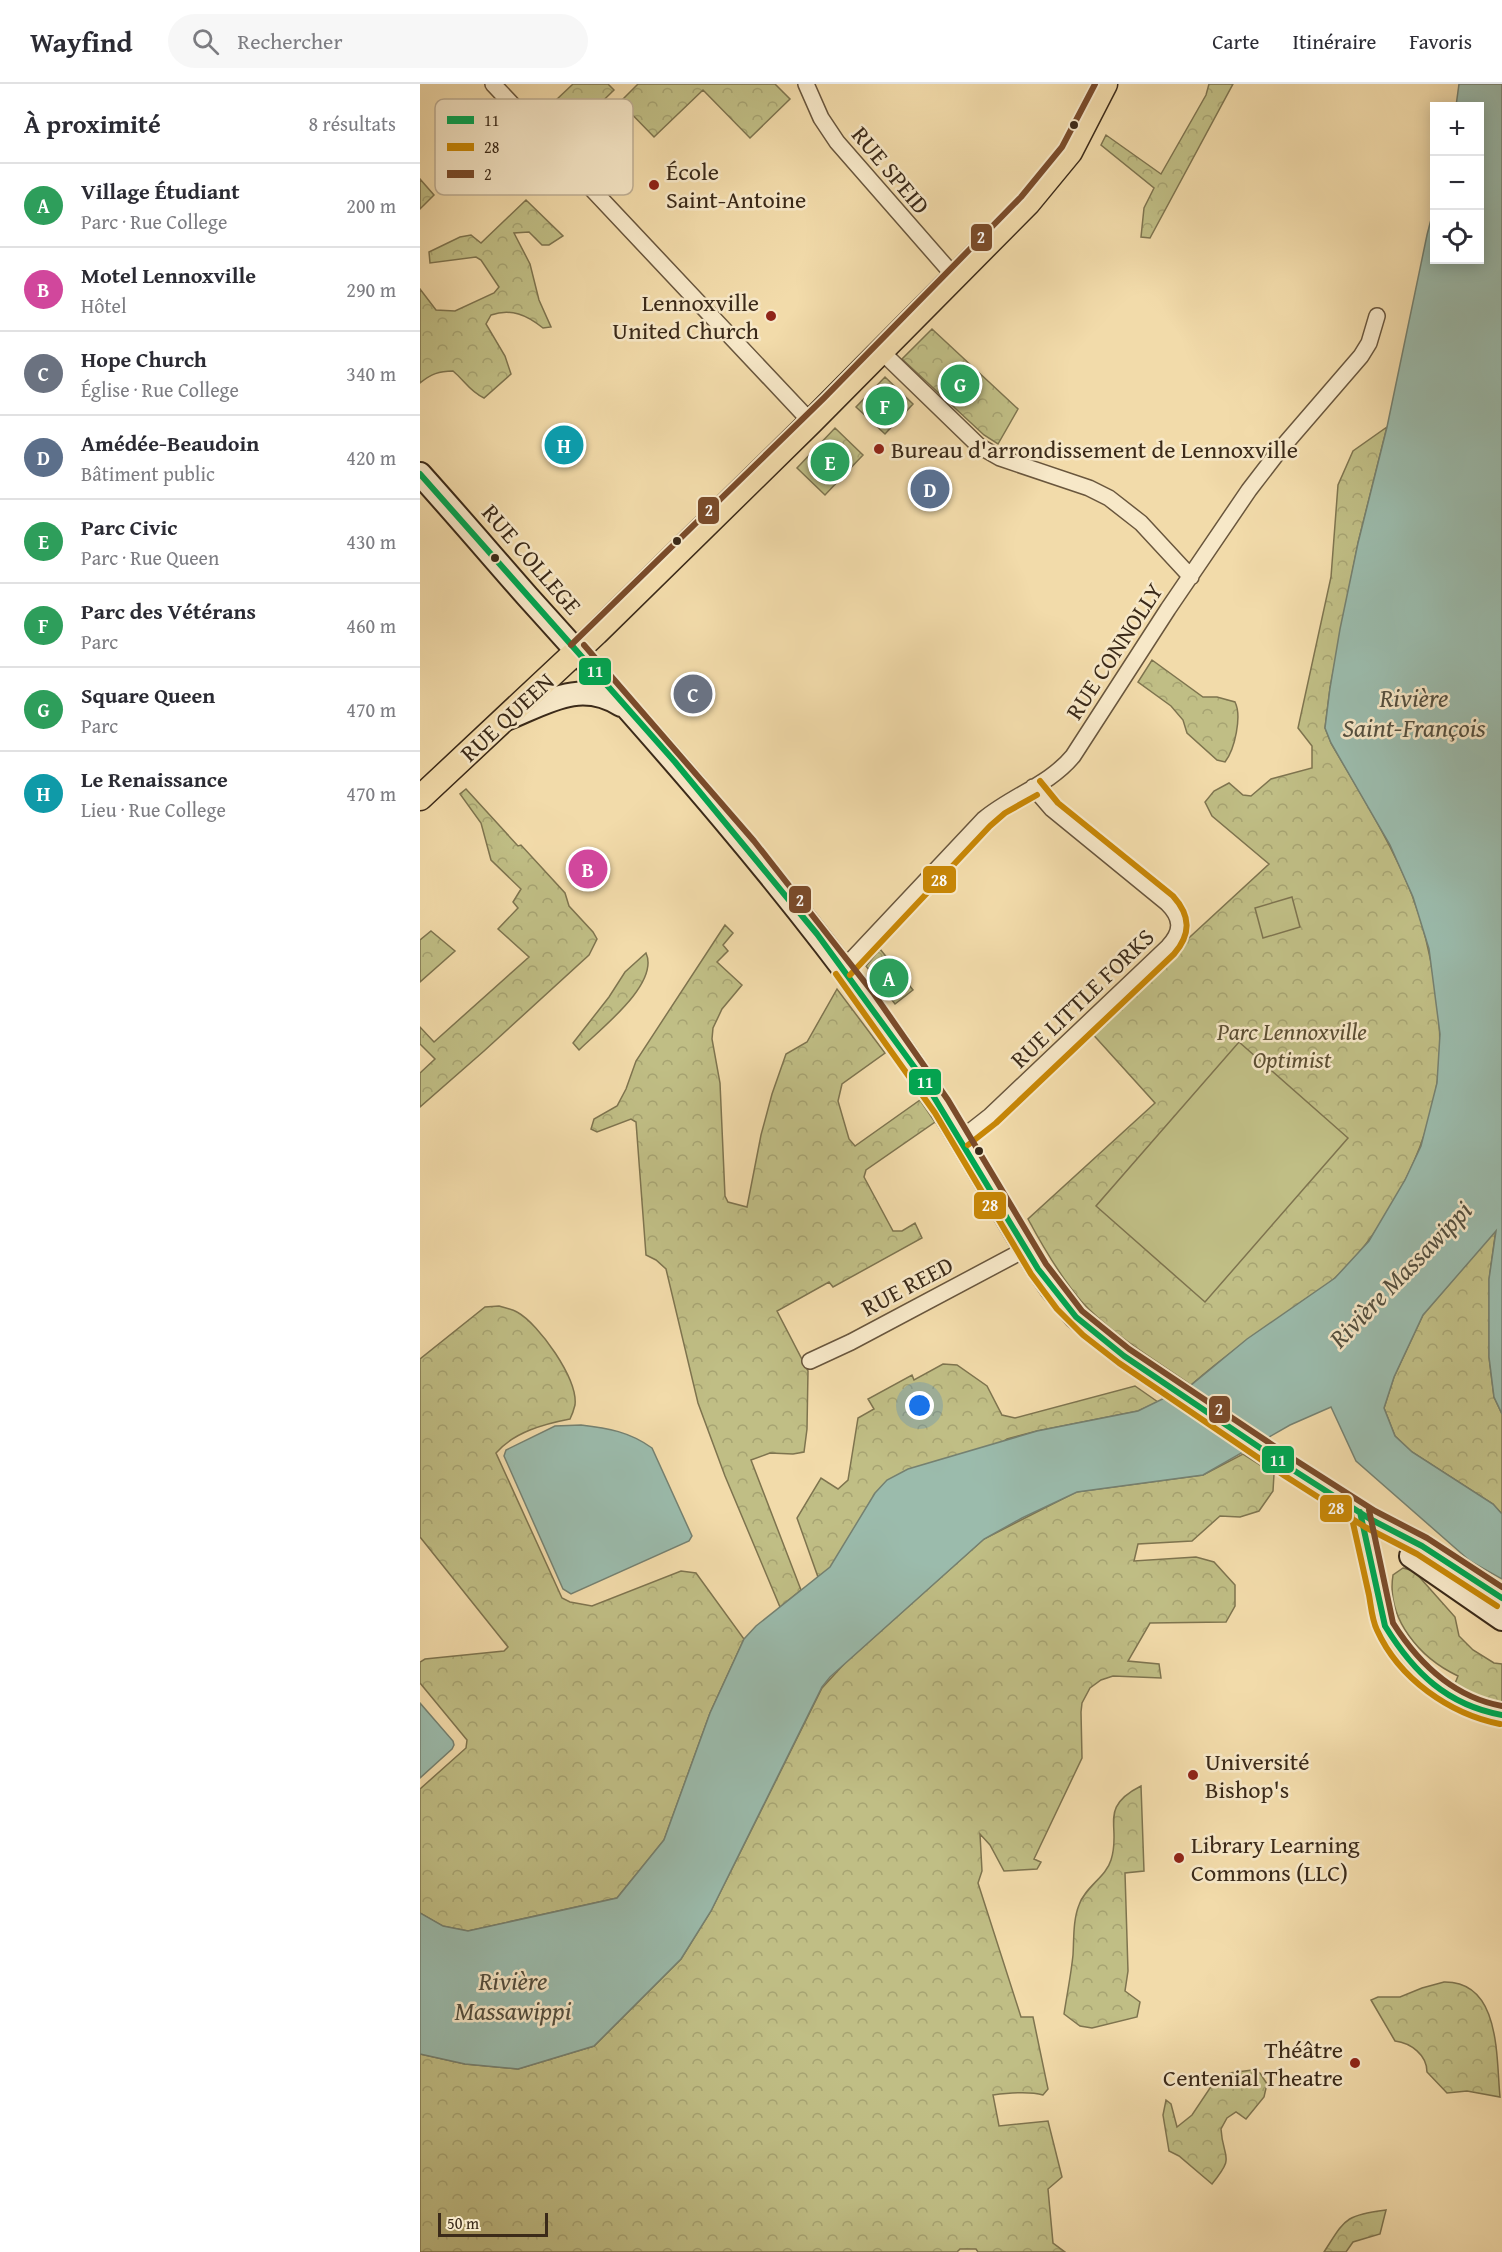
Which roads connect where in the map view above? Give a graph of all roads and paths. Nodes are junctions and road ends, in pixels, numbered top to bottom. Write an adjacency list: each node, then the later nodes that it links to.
1 (493, 84): 4 (street)
2 (806, 84): 6 (street, RUE SPEID)
3 (1105, 84): 6 (main road, RUE QUEEN)
4 (507, 99)
5 (597, 195): 9 (street)
6 (955, 277): 8 (main road, RUE QUEEN)
7 (1377, 316): 11 (street, RUE CONNOLLY)
8 (882, 352): 9 (main road, RUE QUEEN); 11 (street)
9 (811, 422): 12 (main road, RUE QUEEN)
10 (420, 474): 12 (main road, RUE COLLEGE)
11 (1191, 577): 15 (street, RUE CONNOLLY)
12 (577, 651): 13 (main road, RUE COLLEGE); 14 (main road, RUE QUEEN)
13 (633, 712): 14 (main road); 17 (main road, RUE COLLEGE)
14 (504, 719): 16 (main road, RUE QUEEN)
15 (1033, 787): 17 (street, RUE CONNOLLY); 18 (street, RUE LITTLE FORKS)
16 (420, 798)
17 (843, 969): 18 (main road, RUE COLLEGE)
18 (962, 1138): 19 (main road, RUE COLLEGE)
19 (1026, 1250): 20 (street, RUE REED); 21 (main road, RUE COLLEGE)
20 (810, 1361)
21 (1370, 1519): 22 (main road, RUE COLLEGE); 23 (main road, RUE COLLEGE)
22 (1502, 1598)
23 (1502, 1619)

